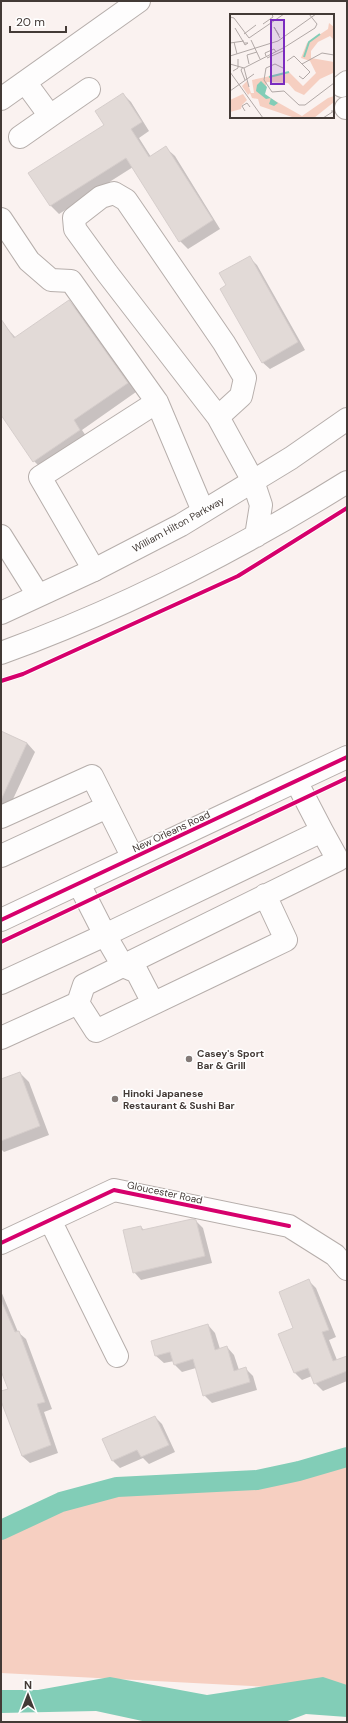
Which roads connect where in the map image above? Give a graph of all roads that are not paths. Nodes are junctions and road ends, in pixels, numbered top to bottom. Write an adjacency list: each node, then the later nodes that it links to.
1 (139, 1): 2 (main road)
2 (25, 82): 4 (main road); 5 (main road)
3 (89, 89): 5 (main road)
4 (1, 99)
5 (50, 116): 6 (main road)
6 (20, 137)
7 (1, 219): 8 (main road)
8 (157, 402): 13 (main road); 16 (main road)
9 (218, 417): 9 (main road); 11 (main road)
10 (347, 419): 11 (main road, William Hilton Parkway)
11 (253, 481): 13 (main road, William Hilton Parkway); 15 (main road)
12 (347, 482): 15 (main road)
13 (203, 511): 16 (main road, William Hilton Parkway)
14 (1, 536): 17 (main road)
15 (256, 536): 19 (main road)
16 (94, 570): 17 (main road, William Hilton Parkway)
17 (38, 595): 18 (main road, William Hilton Parkway)
18 (1, 613)
19 (1, 653)
20 (347, 757): 21 (main road, New Orleans Road)
21 (296, 781): 24 (main road); 26 (main road, New Orleans Road)
22 (107, 806): 23 (main road); 25 (main road); 26 (main road)
23 (1, 817)
24 (322, 831): 28 (main road); 30 (main road)
25 (1, 856)
26 (133, 858): 27 (main road, New Orleans Road)
27 (79, 884): 29 (main road, New Orleans Road); 30 (main road)
28 (265, 895): 31 (main road); 34 (main road)
29 (1, 920)
30 (105, 935): 31 (main road); 32 (main road)
31 (123, 966): 33 (main road); 34 (main road)
32 (1, 983)
33 (78, 1004): 34 (main road); 35 (main road)
34 (153, 1004)
35 (1, 1038)
36 (50, 1220): 37 (main road, Gloucester Road); 38 (main road, Gloucester Road); 39 (main road)
37 (1, 1243)
38 (347, 1269)
39 (117, 1356)

